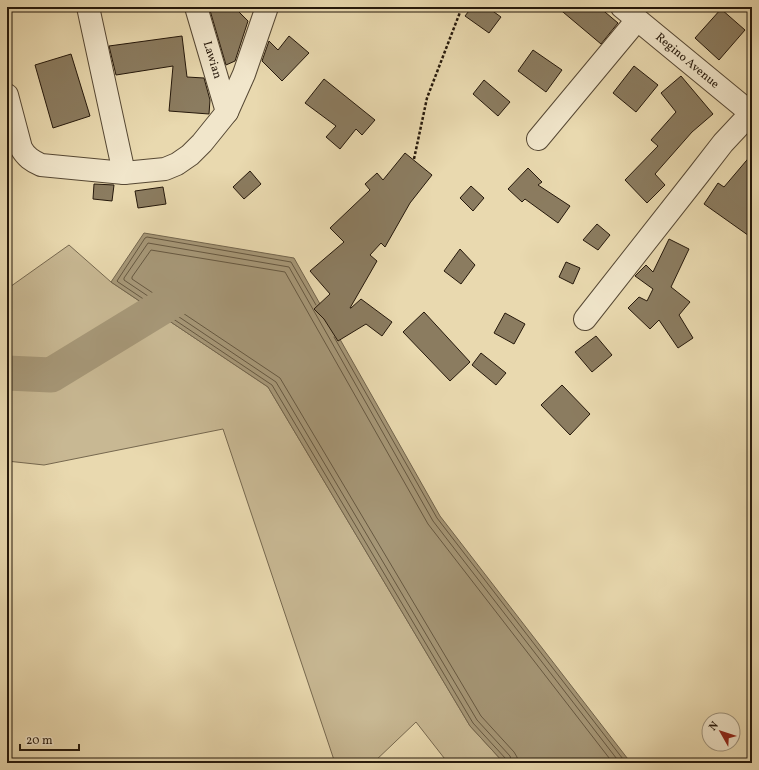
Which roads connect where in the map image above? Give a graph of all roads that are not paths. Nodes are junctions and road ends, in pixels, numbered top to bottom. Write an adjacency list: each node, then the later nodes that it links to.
1 (88, 7): 9 (street)
2 (196, 7): 6 (street, Lawian)
3 (267, 7): 6 (street)
4 (629, 13): 7 (street, Regino Avenue); 8 (street)
5 (7, 94): 9 (street)
6 (227, 112): 9 (street)
7 (752, 113): 10 (street)
8 (538, 139)
9 (124, 173)
10 (585, 319)

